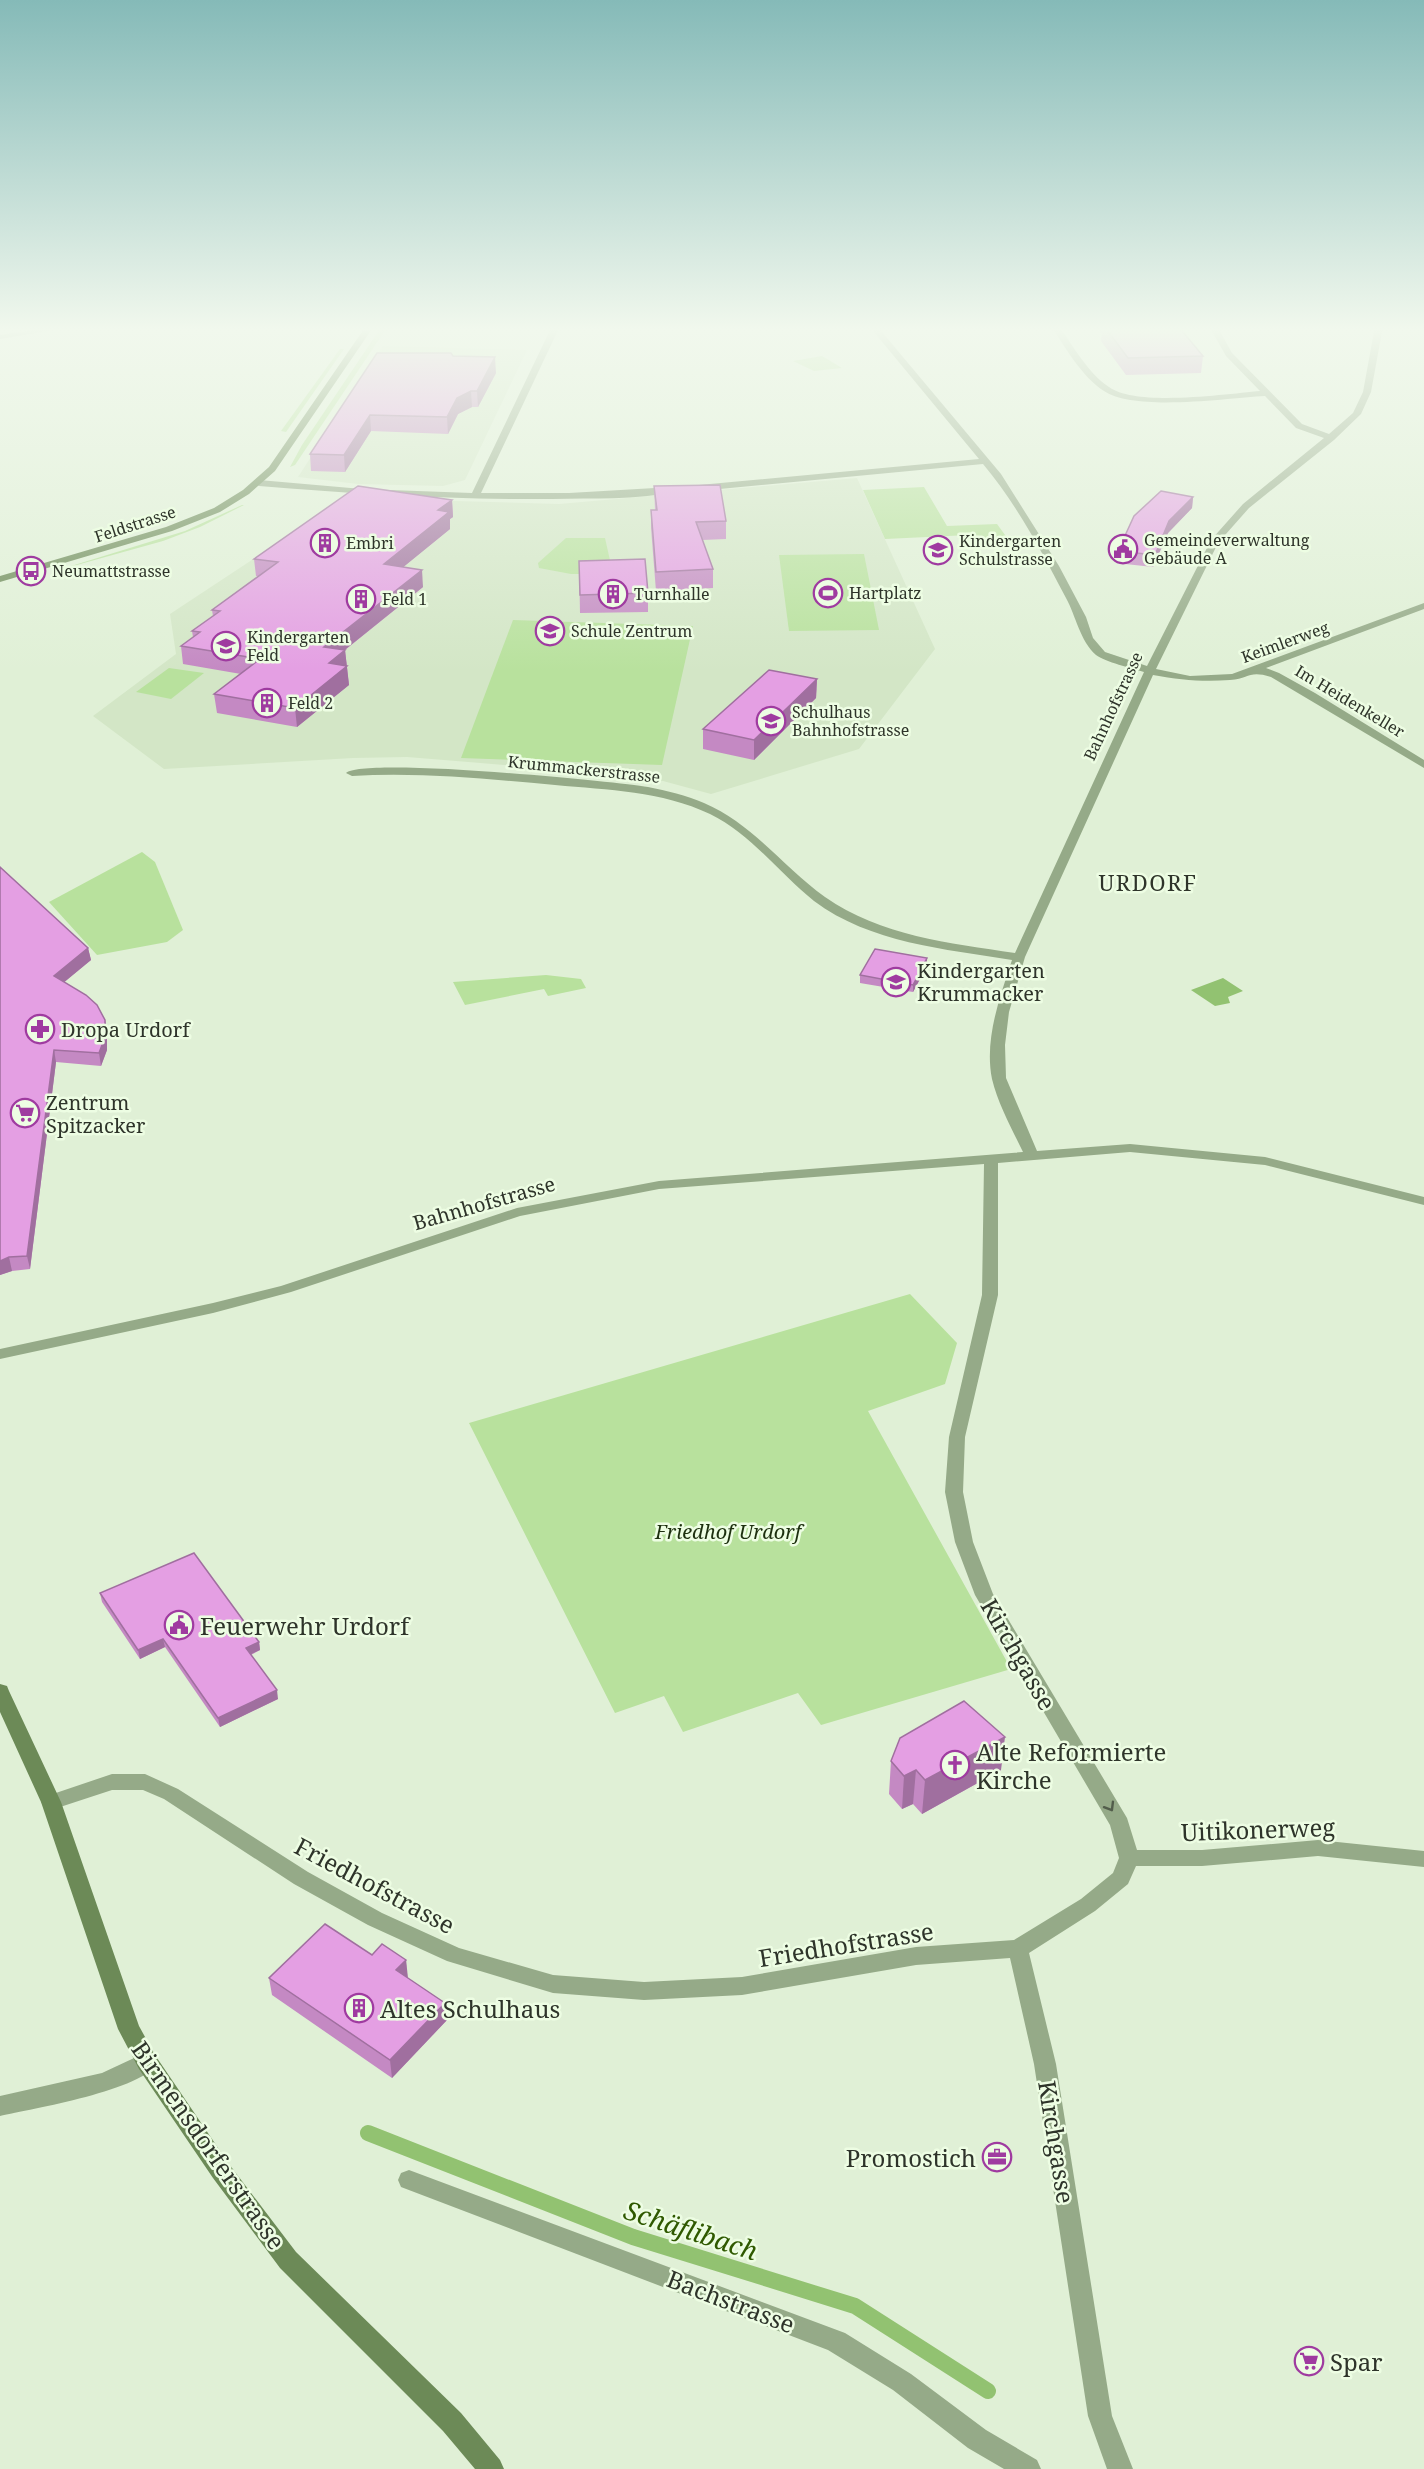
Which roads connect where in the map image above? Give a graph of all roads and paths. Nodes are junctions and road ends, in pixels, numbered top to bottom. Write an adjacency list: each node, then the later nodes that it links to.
1 (291, 441): 6 (main road, Feldstrasse)
2 (501, 441): 7 (street)
3 (969, 441): 5 (street, Keimlerweg)
4 (1327, 441): 11 (street, Bahnhofstrasse)
5 (985, 461): 7 (street); 11 (street, Keimlerweg)
6 (259, 483): 7 (street); 8 (main road, Feldstrasse)
7 (476, 495)
8 (0, 579)
9 (1424, 606): 10 (street, Keimlerweg)
10 (1257, 669): 11 (street, Keimlerweg); 12 (street, Im Heidenkeller)
11 (1151, 670): 14 (street, Bahnhofstrasse)
12 (1424, 765)
13 (352, 773): 14 (street, Krummackerstrasse)
14 (1019, 957): 15 (street, Bahnhofstrasse)
15 (1032, 1155): 16 (street, Bahnhofstrasse); 17 (street, Bahnhofstrasse)
16 (991, 1159): 18 (street, Bahnhofstrasse); 21 (street, Kirchgasse, one-way to 21)
17 (1424, 1201)
18 (0, 1354)
19 (0, 1691): 20 (main road, Birmensdorferstrasse)
20 (51, 1802): 23 (street, Friedhofstrasse); 24 (main road, Birmensdorferstrasse)
21 (1129, 1857): 22 (street, Uitikonerweg); 23 (street)
22 (1424, 1859)
23 (1018, 1949): 29 (street, Kirchgasse)
24 (147, 2062): 25 (street); 27 (main road, Birmensdorferstrasse)
25 (0, 2106)
26 (409, 2180): 28 (street, Bachstrasse)
27 (491, 2469)
28 (1028, 2469)
29 (1120, 2469)

